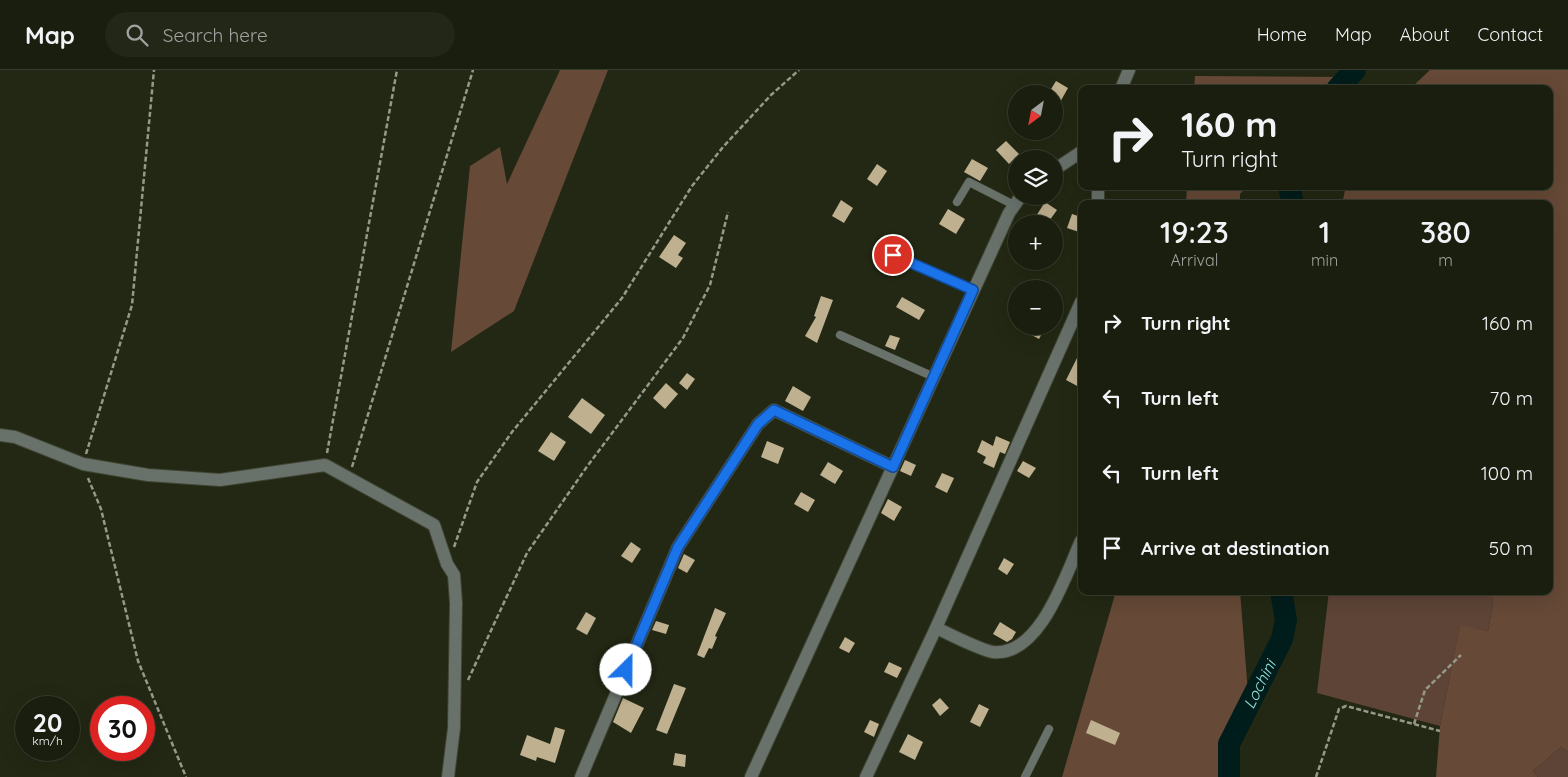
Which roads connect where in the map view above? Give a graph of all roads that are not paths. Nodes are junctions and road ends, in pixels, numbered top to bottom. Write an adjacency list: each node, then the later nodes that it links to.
1 (1128, 70): 2 (street)
2 (1122, 85)
3 (1078, 154): 4 (street)
4 (1063, 164)
5 (1008, 197): 6 (lane)
6 (957, 202)
7 (1016, 205): 9 (street)
8 (893, 255): 9 (lane)
9 (973, 290): 12 (street)
10 (1078, 309): 16 (street)
11 (840, 335): 12 (lane)
12 (934, 377): 14 (street)
13 (0, 435): 18 (street)
14 (893, 467): 19 (street); 20 (street)
15 (1078, 548): 16 (street)
16 (936, 628): 21 (street)
17 (1049, 729): 22 (lane)
18 (448, 777)
19 (581, 777)
20 (751, 777)
21 (866, 777)
22 (1025, 777)

